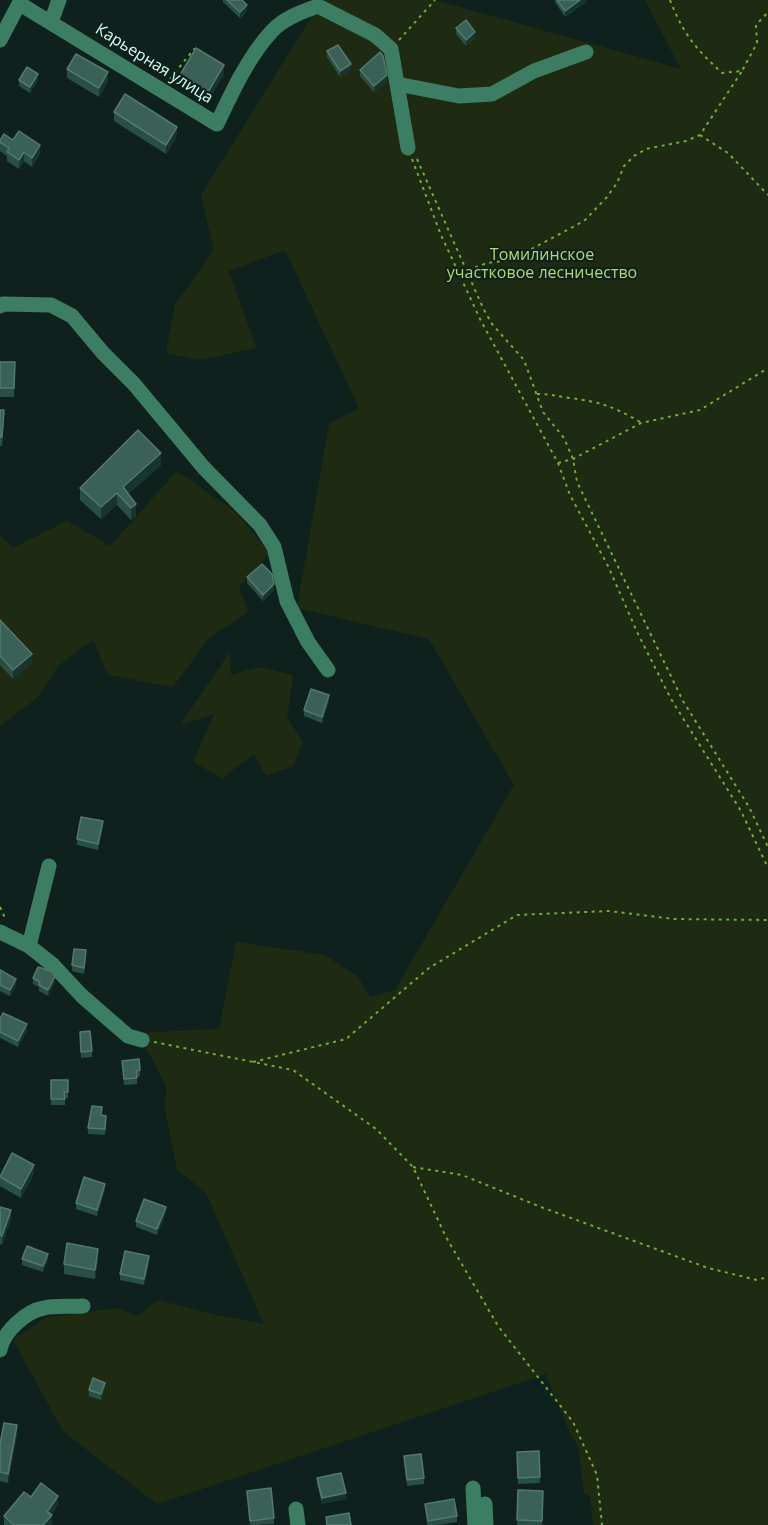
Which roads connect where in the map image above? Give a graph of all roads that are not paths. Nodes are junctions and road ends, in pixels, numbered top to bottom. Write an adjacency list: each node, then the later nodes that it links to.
1 (59, 0): 3 (street)
2 (21, 2): 3 (street, Карьерная улица); 4 (street, Карьерная улица)
3 (51, 22): 6 (street, Карьерная улица)
4 (0, 40)
5 (586, 52): 6 (street)
6 (397, 84): 7 (street)
7 (412, 152)
8 (0, 306): 9 (street)
9 (328, 670)
10 (48, 866): 12 (street)
11 (0, 932): 12 (street)
12 (29, 946): 13 (street)
13 (142, 1040)
14 (82, 1306): 15 (street)
15 (0, 1350)
16 (473, 1488): 20 (street)
17 (485, 1504): 21 (street)
18 (296, 1509): 19 (street)
19 (298, 1525)
20 (475, 1525)
21 (486, 1525)

